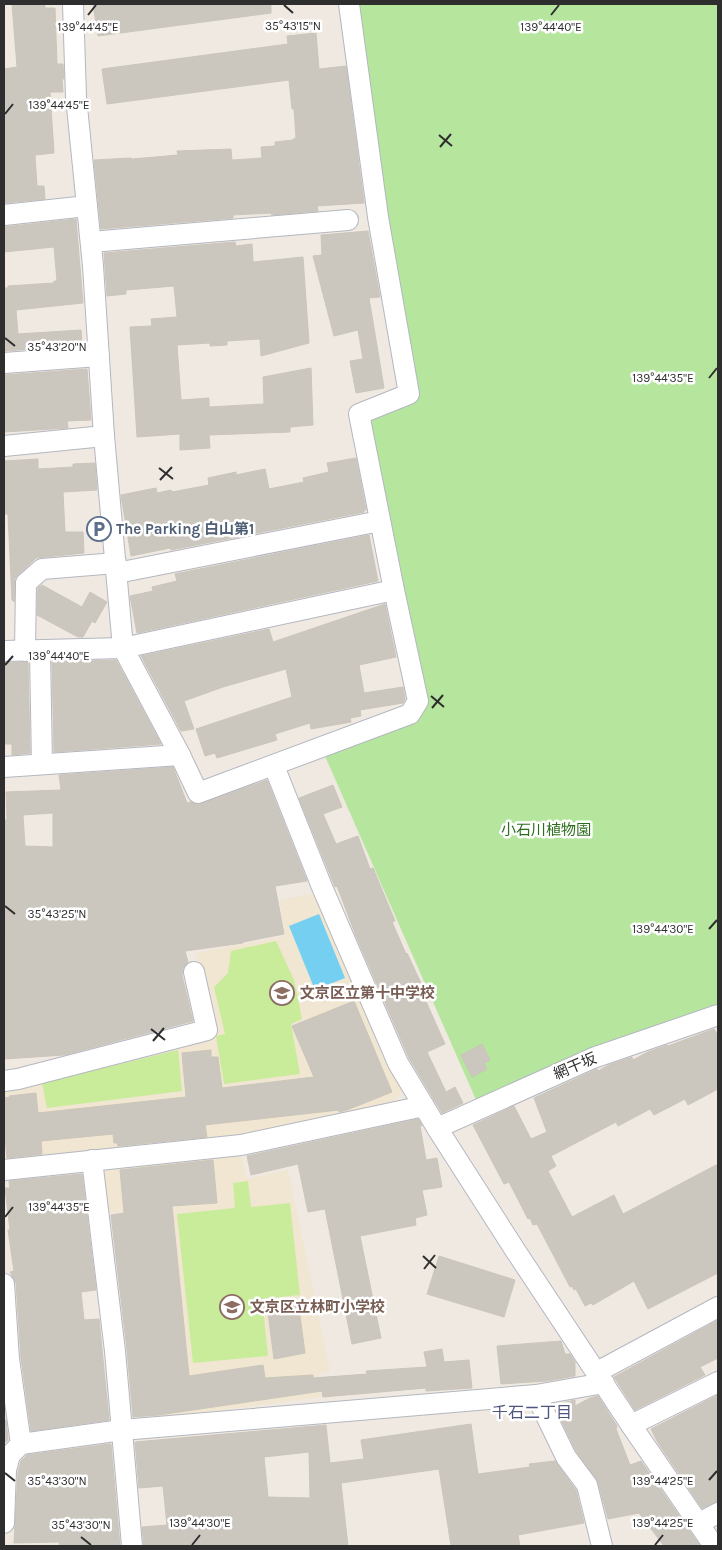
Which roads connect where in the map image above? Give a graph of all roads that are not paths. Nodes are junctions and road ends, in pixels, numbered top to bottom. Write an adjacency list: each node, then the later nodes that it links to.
1 (73, 4): 3 (street)
2 (349, 4): 11 (street)
3 (87, 206): 4 (street); 6 (street)
4 (4, 215)
5 (348, 220): 6 (street)
6 (91, 242): 7 (street)
7 (99, 356): 8 (street); 9 (street)
8 (4, 363)
9 (104, 436): 10 (street); 12 (street)
10 (4, 446)
11 (380, 521): 12 (street); 13 (street)
12 (116, 568): 14 (street); 16 (street)
13 (394, 590): 14 (street); 19 (street)
14 (123, 648): 16 (street); 17 (street)
15 (4, 651): 16 (street)
16 (33, 651): 18 (street)
17 (180, 755): 18 (street); 19 (street)
18 (42, 764): 20 (street)
19 (274, 766): 24 (street)
20 (4, 767)
21 (194, 972): 23 (street)
22 (718, 1015): 25 (street, 網干坂)
23 (4, 1081)
24 (424, 1106): 25 (street); 26 (street)
25 (437, 1128): 30 (street)
26 (92, 1160): 27 (street); 34 (street)
27 (4, 1170)
28 (4, 1284): 35 (street)
29 (718, 1307): 30 (street)
30 (600, 1377): 32 (street); 33 (street)
31 (718, 1382): 33 (street)
32 (536, 1395): 34 (street); 40 (street)
33 (631, 1425): 38 (street)
34 (122, 1430): 35 (street); 39 (street)
35 (21, 1444): 37 (street)
36 (718, 1513): 38 (street)
37 (4, 1523)
38 (699, 1523): 41 (street)
39 (132, 1546)
40 (602, 1546)
41 (714, 1546)

